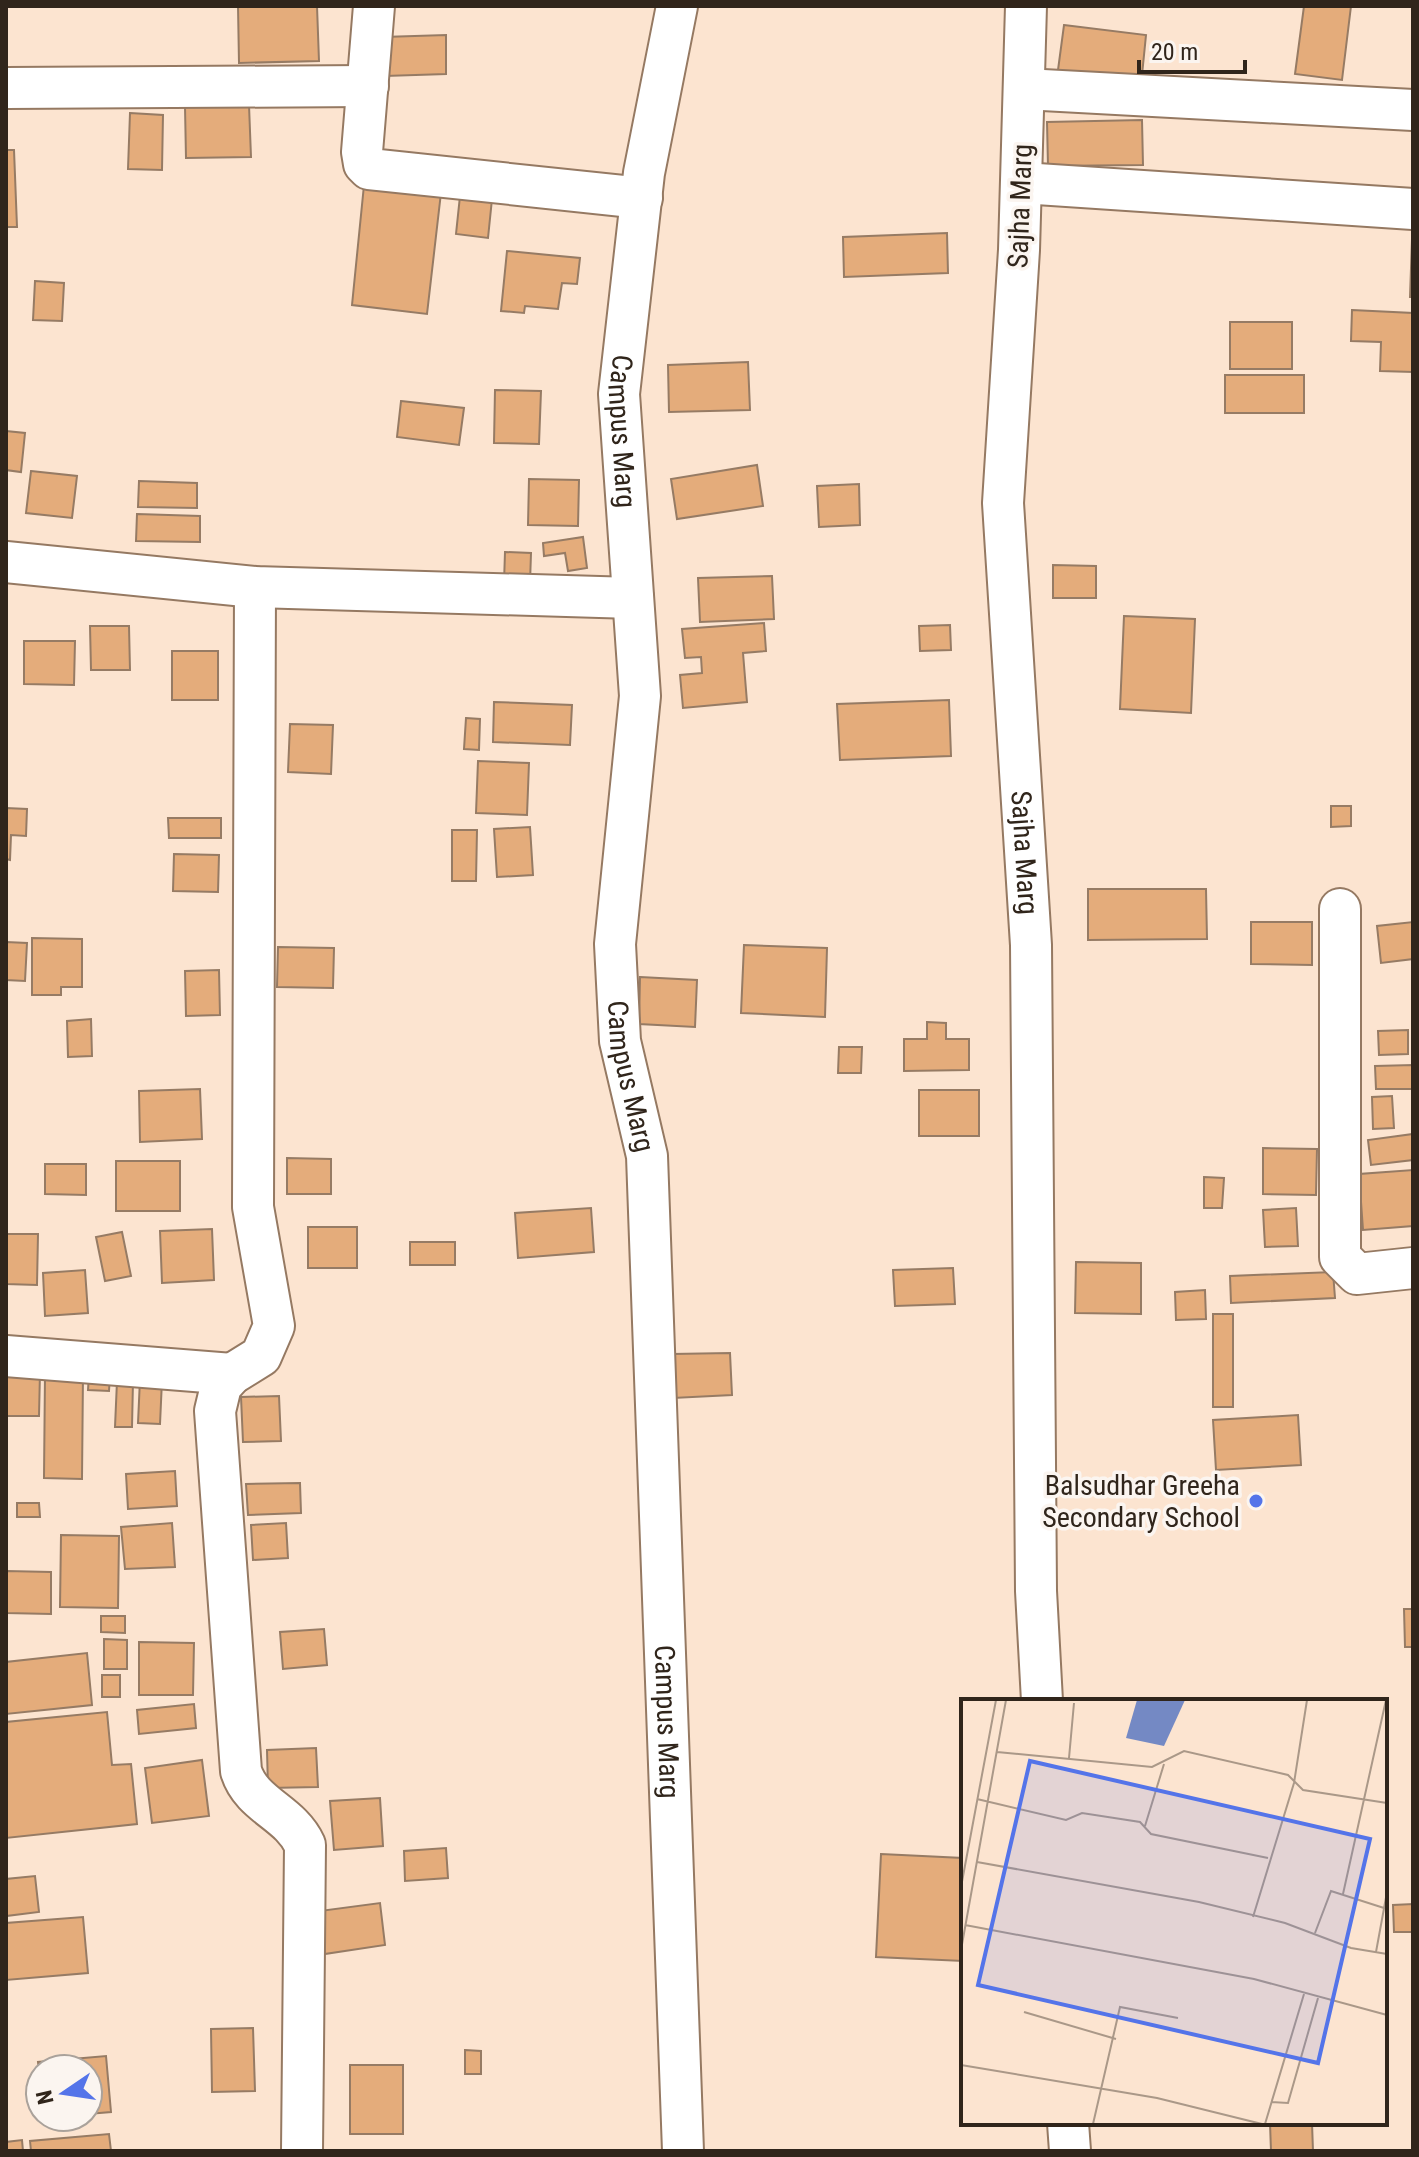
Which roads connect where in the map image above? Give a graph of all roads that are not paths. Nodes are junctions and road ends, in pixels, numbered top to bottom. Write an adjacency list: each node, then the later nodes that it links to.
1 (374, 6): 4 (street)
2 (677, 6): 9 (street, Campus Marg)
3 (1026, 6): 6 (street, Sajha Marg)
4 (368, 86): 5 (street); 9 (street)
5 (6, 88)
6 (1024, 89): 7 (street); 8 (street, Sajha Marg)
7 (1413, 110)
8 (1022, 183): 10 (street); 18 (street, Sajha Marg)
9 (642, 198): 13 (street, Campus Marg)
10 (1413, 209)
11 (6, 562): 12 (street)
12 (255, 587): 13 (street); 17 (street)
13 (633, 598): 21 (street, Campus Marg)
14 (1340, 909): 15 (street)
15 (1413, 1268)
16 (6, 1356): 17 (street)
17 (232, 1374): 20 (street)
18 (1042, 1699)
19 (1068, 2125): 22 (street)
20 (302, 2151)
21 (683, 2151)
22 (1070, 2151)

